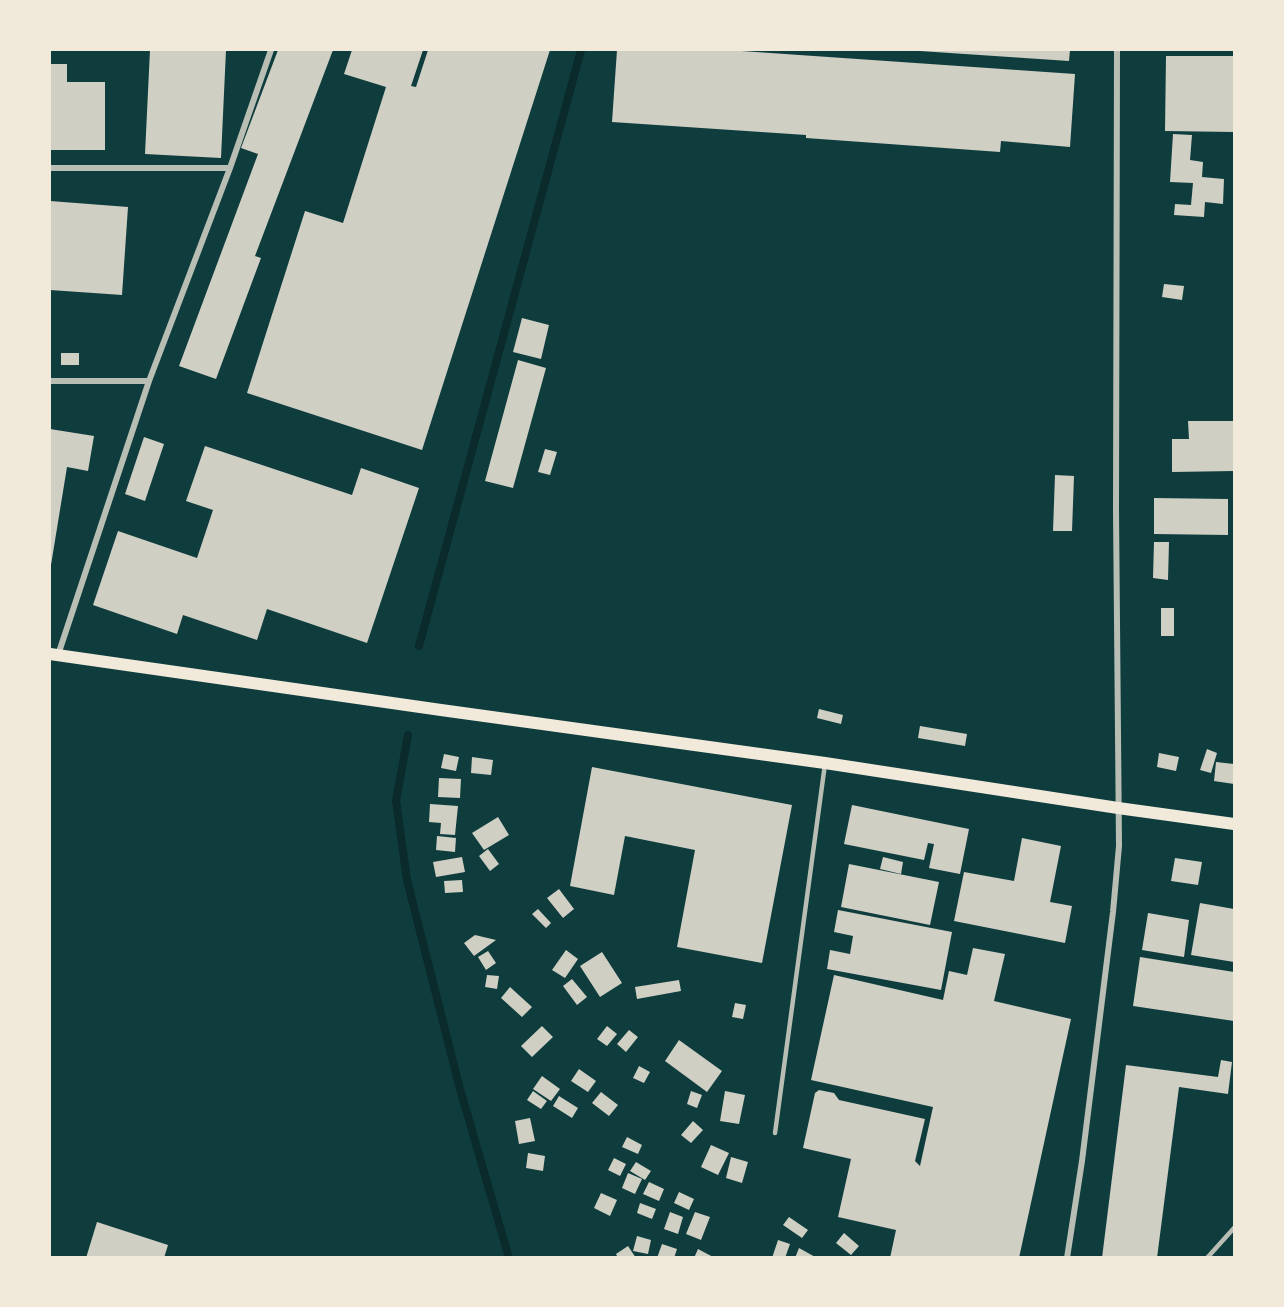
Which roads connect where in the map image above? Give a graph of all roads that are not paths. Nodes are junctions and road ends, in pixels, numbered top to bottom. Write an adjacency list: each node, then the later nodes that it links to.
1 (271, 50): 4 (street)
2 (1118, 50): 9 (street)
3 (50, 168): 4 (street)
4 (230, 168): 6 (street)
5 (50, 381): 6 (street)
6 (149, 381): 7 (street)
7 (54, 655): 8 (main road)
8 (825, 763): 9 (main road); 11 (lane)
9 (1118, 808): 10 (main road); 13 (street)
10 (1234, 824)
11 (775, 1133)
12 (1234, 1228): 14 (lane)
13 (1067, 1257)
14 (1208, 1257)

